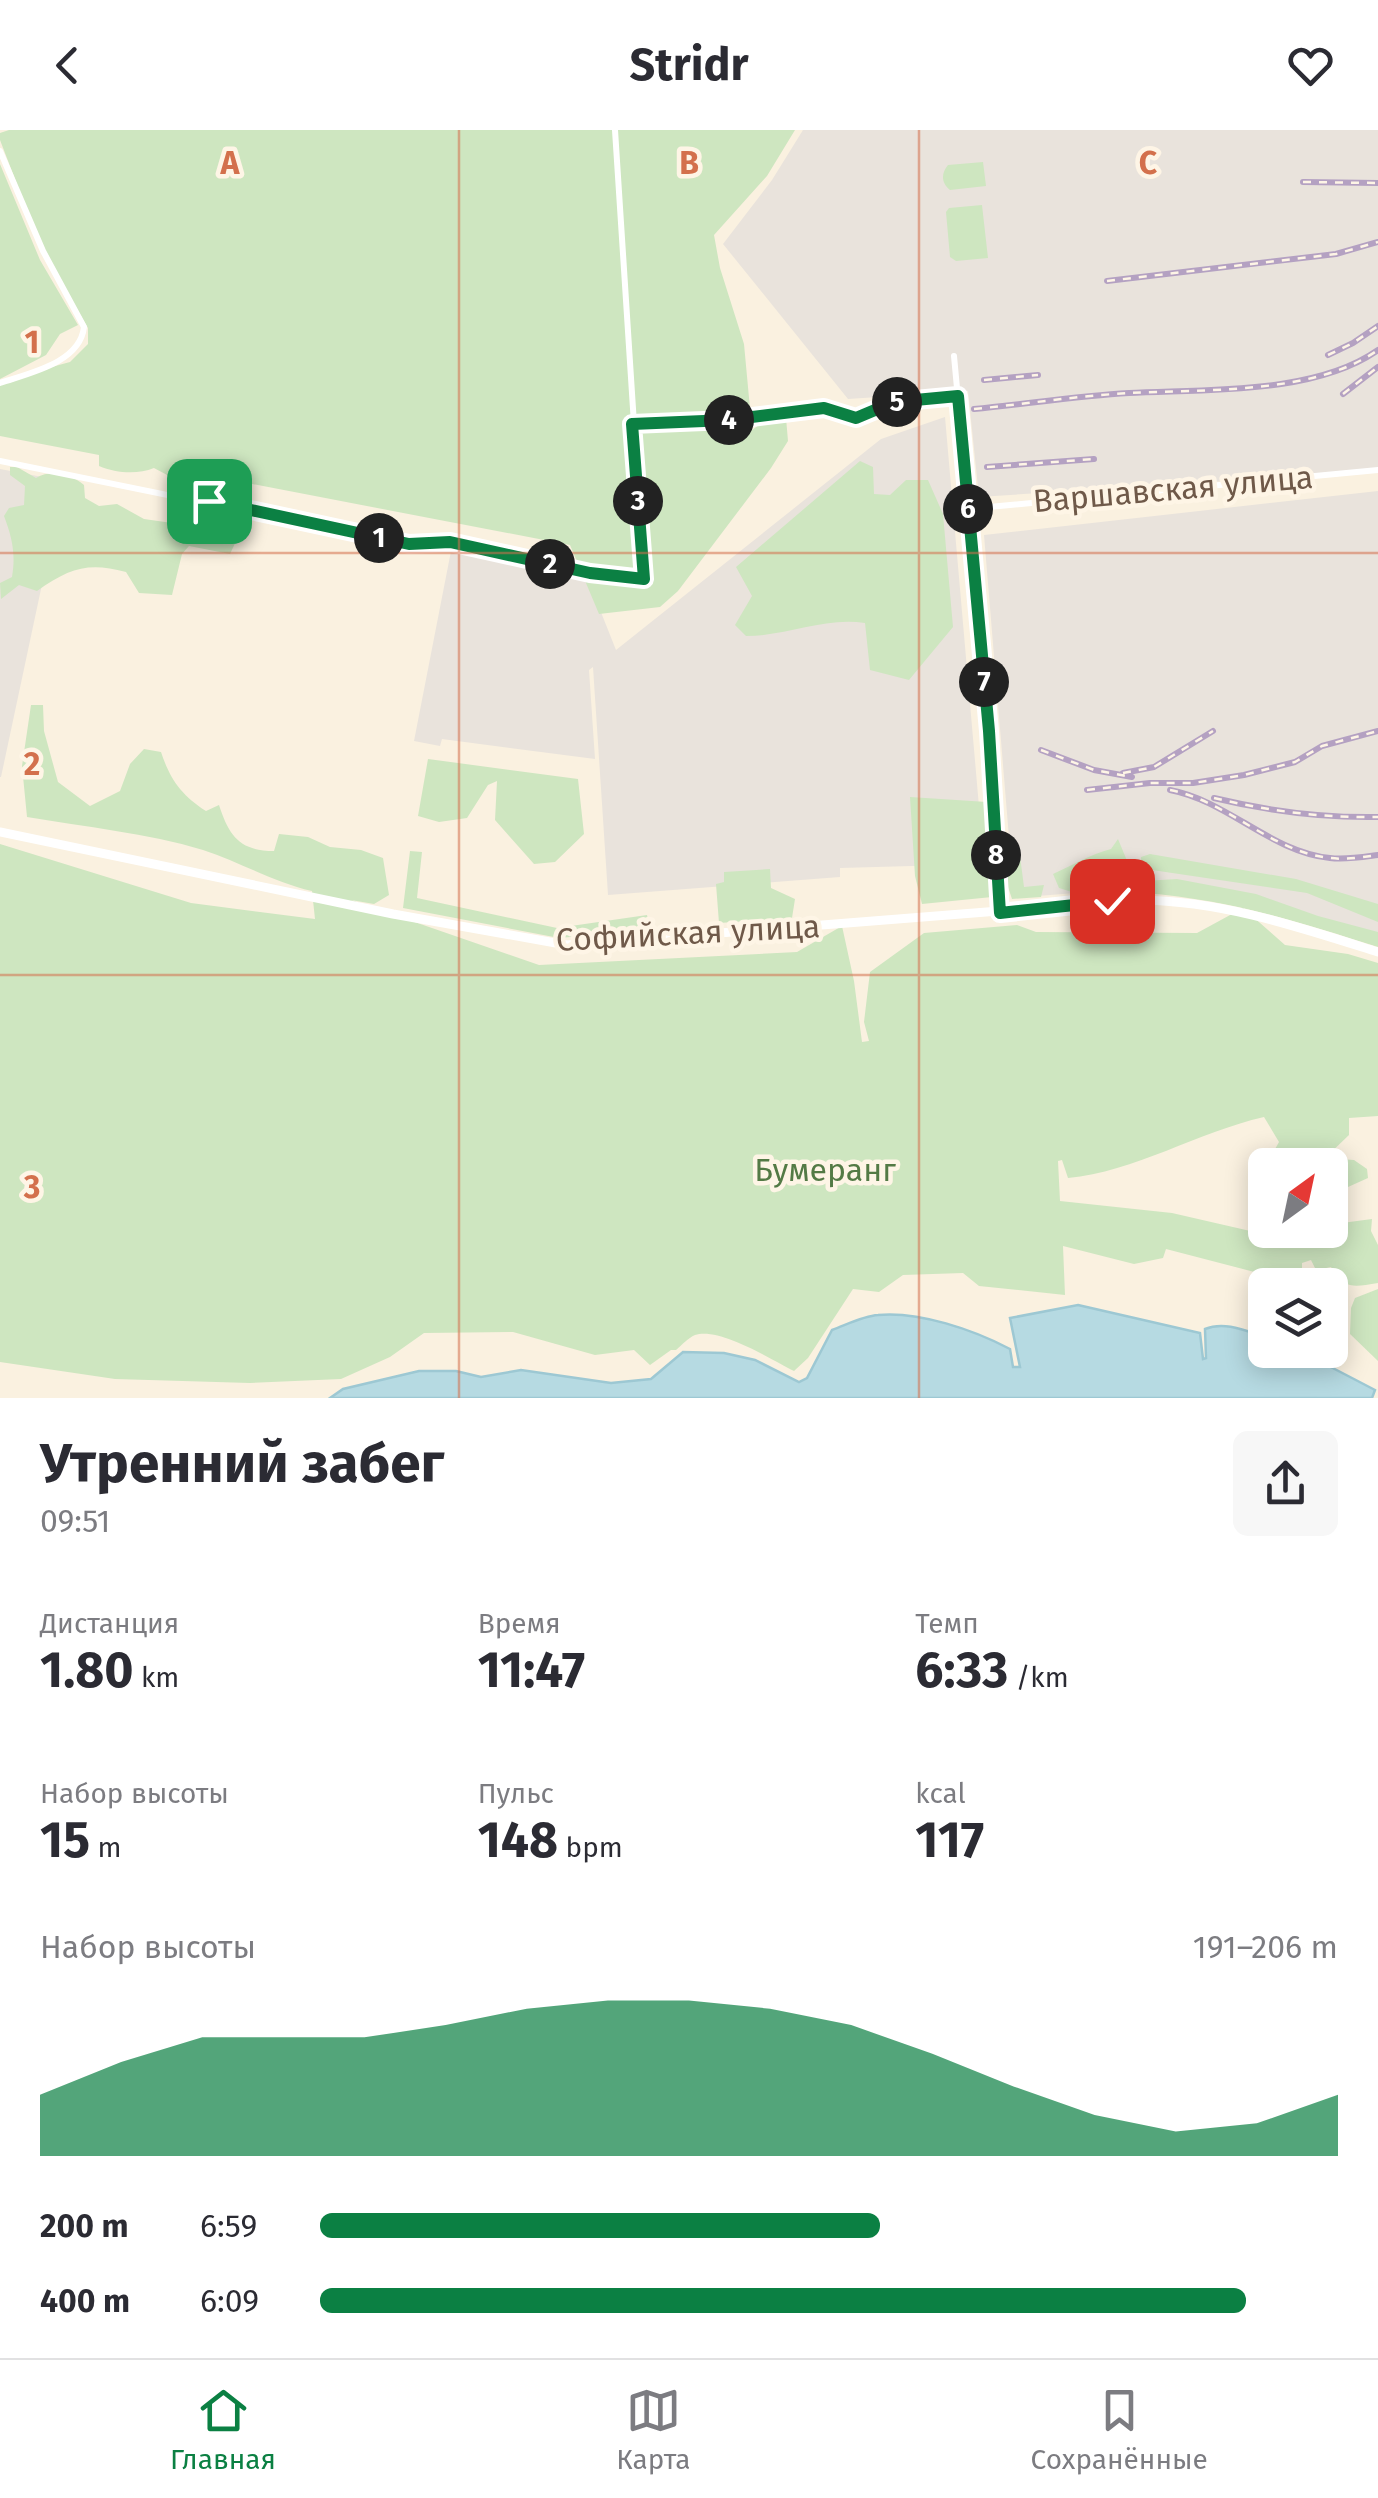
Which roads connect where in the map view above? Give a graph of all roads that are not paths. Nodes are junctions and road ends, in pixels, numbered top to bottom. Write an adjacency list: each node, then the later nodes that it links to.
1 (615, 130): 6 (street)
2 (0, 151): 4 (street)
3 (954, 356): 5 (street)
4 (0, 383)
5 (958, 396): 6 (street); 9 (street)
6 (632, 424): 7 (street)
7 (0, 461)
8 (1378, 470): 9 (street, Варшавская улица)
9 (968, 508): 11 (street)
10 (0, 832): 11 (main road, Софийская улица)
11 (1000, 913): 12 (main road, Софийская улица)
12 (1378, 952)

